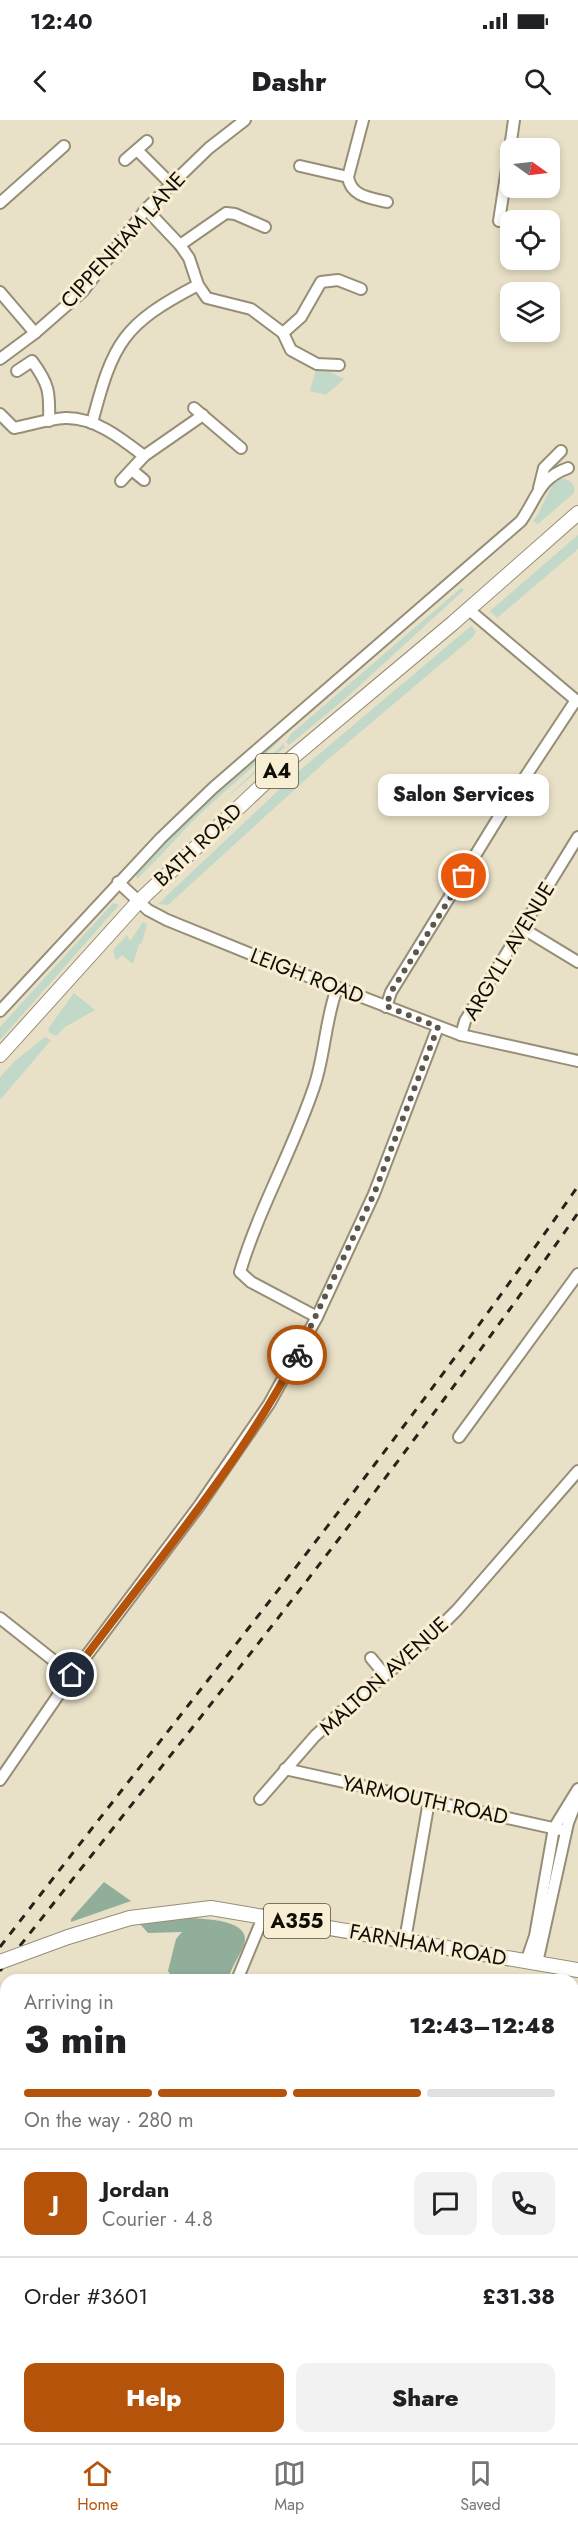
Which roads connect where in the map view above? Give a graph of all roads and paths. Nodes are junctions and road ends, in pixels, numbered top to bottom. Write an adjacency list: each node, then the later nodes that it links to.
1 (245, 120): 11 (street, CIPPENHAM LANE)
2 (363, 120): 10 (street)
3 (514, 120): 4 (street)
4 (512, 138)
5 (147, 141): 7 (street)
6 (64, 146): 14 (street)
7 (137, 150): 8 (street); 11 (street)
8 (125, 160)
9 (300, 166): 10 (street)
10 (348, 177): 13 (street)
11 (171, 184): 15 (street, CIPPENHAM LANE)
12 (503, 198): 16 (street)
13 (387, 202)
14 (0, 203)
15 (146, 208): 18 (street); 22 (street, CIPPENHAM LANE)
16 (499, 221)
17 (265, 227): 18 (street)
18 (180, 245): 19 (street)
19 (198, 285): 23 (street); 29 (street)
20 (361, 289): 23 (street)
21 (0, 292): 22 (street)
22 (35, 333): 24 (street, CIPPENHAM LANE)
23 (283, 333): 25 (street)
24 (0, 358)
25 (339, 365)
26 (17, 371): 28 (street)
27 (0, 414): 28 (street)
28 (49, 421): 29 (street)
29 (92, 423): 32 (street)
30 (241, 448): 32 (street)
31 (561, 451): 37 (street)
32 (144, 456): 34 (street)
33 (568, 468): 37 (street)
34 (133, 471): 35 (street); 36 (street)
35 (144, 480)
36 (121, 481)
37 (539, 489): 42 (street)
38 (578, 513): 39 (main road, BATH ROAD / A4)
39 (468, 609): 40 (street); 43 (main road, BATH ROAD / A4)
40 (577, 701): 47 (street)
41 (578, 837): 44 (street, ARGYLL AVENUE)
42 (118, 882): 43 (street, LEIGH ROAD); 48 (street)
43 (139, 901): 46 (street, LEIGH ROAD); 51 (main road, BATH ROAD / A4)
44 (522, 928): 45 (street); 50 (street, ARGYLL AVENUE)
45 (578, 962)
46 (337, 988): 47 (street, LEIGH ROAD); 54 (street)
47 (386, 1006): 49 (street, LEIGH ROAD)
48 (0, 1011)
49 (438, 1027): 50 (street, LEIGH ROAD); 54 (street)
50 (461, 1035): 52 (street, LEIGH ROAD)
51 (0, 1054)
52 (578, 1061)
53 (578, 1274): 55 (street)
54 (317, 1317): 59 (street)
55 (459, 1437)
56 (578, 1471): 60 (street, MALTON AVENUE)
57 (0, 1618): 59 (street)
58 (371, 1658): 60 (street)
59 (72, 1675): 62 (street)
60 (385, 1675): 61 (street, MALTON AVENUE)
61 (285, 1769): 65 (street, MALTON AVENUE); 66 (street, YARMOUTH ROAD)
62 (0, 1780)
63 (578, 1789): 67 (street)
64 (578, 1797): 67 (street)
65 (260, 1799)
66 (429, 1801): 68 (street, YARMOUTH ROAD); 71 (street)
67 (572, 1810): 68 (street); 69 (street)
68 (554, 1828): 69 (street, YARMOUTH ROAD); 73 (street)
69 (567, 1831): 73 (street)
70 (264, 1915): 71 (main road, FARNHAM ROAD / A355); 72 (main road, FARNHAM ROAD / A355, bridge); 75 (street)
71 (405, 1940): 73 (main road, FARNHAM ROAD / A355)
72 (0, 1962)
73 (532, 1963): 74 (main road, FARNHAM ROAD / A355)
74 (578, 1970)
75 (239, 1974)

